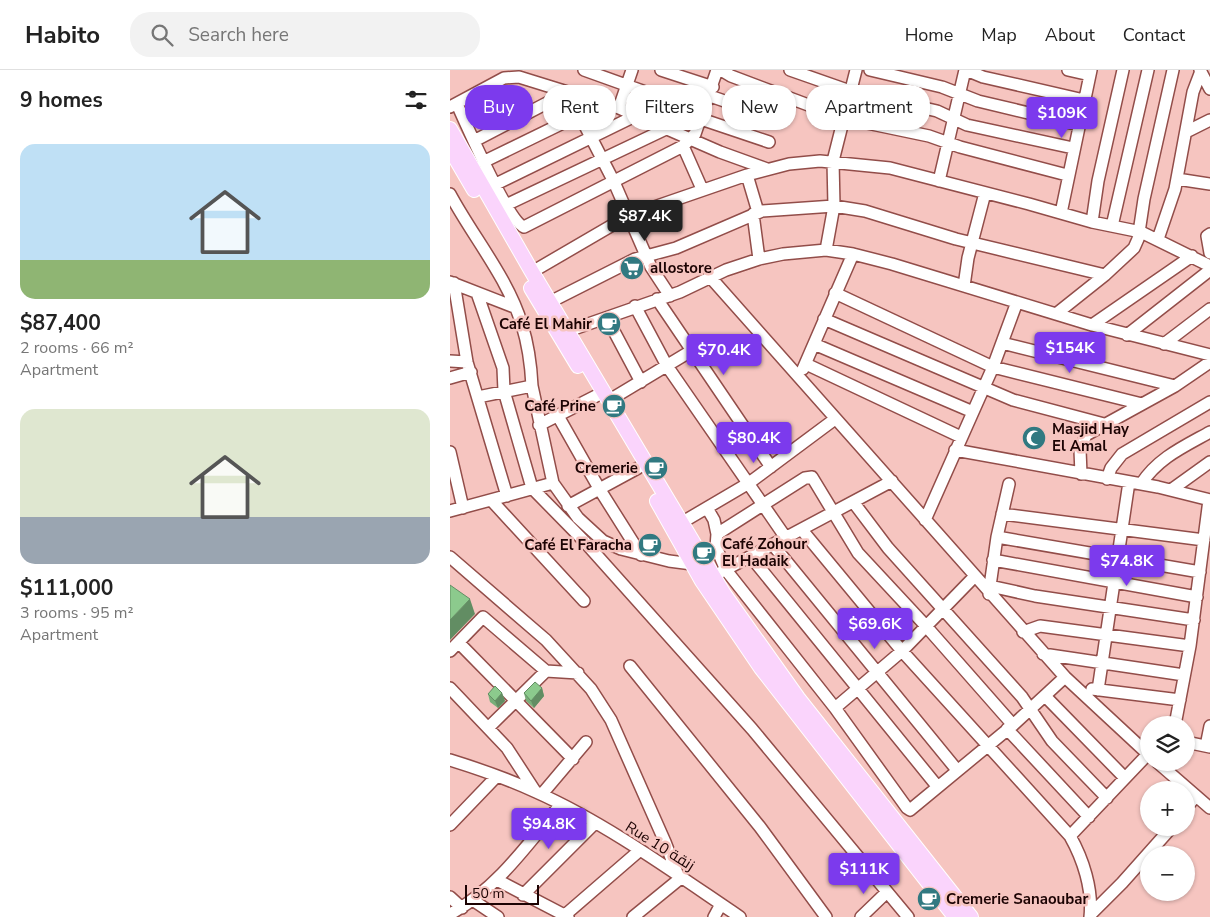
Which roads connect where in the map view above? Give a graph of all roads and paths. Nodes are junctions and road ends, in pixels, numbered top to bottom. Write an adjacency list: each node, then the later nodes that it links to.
1 (584, 70): 18 (street)
2 (632, 70): 18 (street)
3 (661, 70): 19 (street)
4 (717, 70): 22 (street)
5 (721, 70): 26 (street)
6 (790, 70): 20 (street)
7 (856, 70): 21 (street)
8 (870, 70): 24 (street)
9 (965, 70): 24 (street); 25 (street)
10 (1068, 70): 15 (street)
11 (1123, 70): 73 (street)
12 (1148, 70): 74 (street)
13 (1173, 70): 75 (street)
14 (1200, 71): 23 (street); 46 (street)
15 (1090, 72): 25 (street)
16 (504, 74): 17 (street); 28 (street)
17 (545, 85)
18 (626, 85): 30 (street)
19 (697, 85)
20 (833, 85)
21 (852, 85)
22 (712, 88)
23 (1210, 89)
24 (959, 94): 33 (street); 37 (street)
25 (1084, 100): 37 (street)
26 (806, 103)
27 (543, 105): 48 (street)
28 (453, 106): 48 (street)
29 (616, 107): 30 (street)
30 (619, 108): 32 (street)
31 (930, 109): 33 (street)
32 (626, 111)
33 (953, 118): 50 (street); 52 (street)
34 (626, 120): 47 (street)
35 (712, 120): 49 (street)
36 (1210, 120): 46 (street)
37 (1079, 125): 52 (street)
38 (450, 129): 87 (main road)
39 (547, 130): 56 (street)
40 (588, 130): 47 (street)
41 (664, 130): 54 (street)
42 (671, 130): 51 (street)
43 (695, 130): 51 (street)
44 (840, 130): 55 (street)
45 (900, 130): 50 (street)
46 (1186, 132): 60 (street)
47 (591, 136): 54 (street); 63 (street)
48 (474, 141): 56 (street)
49 (769, 142)
50 (948, 142): 59 (street); 61 (street)
51 (688, 143): 57 (street); 62 (street); 65 (street)
52 (1073, 148): 59 (street)
53 (450, 149): 126 (main road)
54 (603, 159): 62 (street); 68 (street)
55 (833, 161): 57 (street); 61 (street); 69 (street)
56 (483, 162): 63 (street)
57 (768, 169): 58 (street)
58 (746, 174): 65 (street); 70 (street)
59 (1068, 176): 71 (street)
60 (1177, 179): 64 (street); 77 (street)
61 (938, 181): 66 (street)
62 (614, 182): 68 (street); 72 (street)
63 (496, 184): 68 (street)
64 (1210, 184)
65 (702, 189): 72 (street)
66 (985, 193): 71 (street); 78 (street)
67 (450, 194): 99 (street)
68 (508, 204)
69 (834, 206): 70 (street); 78 (street); 79 (street)
70 (756, 213): 82 (street); 84 (street)
71 (1060, 213): 73 (street)
72 (628, 216): 82 (street); 87 (street)
73 (1092, 222): 74 (street)
74 (1112, 226): 75 (street)
75 (1141, 232): 77 (street); 88 (street)
76 (1210, 234): 80 (street)
77 (1158, 239): 83 (street)
78 (972, 244): 88 (street); 91 (street)
79 (826, 250): 81 (street); 84 (street)
80 (1210, 253)
81 (854, 254): 91 (street); 93 (street)
82 (648, 255): 94 (street); 96 (street)
83 (1192, 256): 85 (street); 104 (street)
84 (759, 259): 89 (street)
85 (1210, 266)
86 (1210, 270): 106 (street)
87 (532, 272): 96 (main road)
88 (1105, 275): 101 (street)
89 (711, 278): 94 (street); 119 (street)
90 (452, 282): 92 (street); 116 (street)
91 (964, 286): 97 (street)
92 (477, 293): 99 (street); 124 (street)
93 (835, 293): 103 (street); 117 (street)
94 (670, 296): 95 (street)
95 (656, 299): 98 (street); 110 (street)
96 (550, 302): 105 (main road)
97 (1017, 302): 101 (street); 107 (street)
98 (635, 306): 102 (street); 115 (street)
99 (514, 307): 121 (street)
100 (1210, 309): 109 (street)
101 (1056, 314): 104 (street)
102 (607, 318): 105 (street); 120 (street)
103 (824, 319): 108 (street); 123 (street)
104 (1092, 325): 106 (street)
105 (568, 331): 126 (main road)
106 (1127, 335): 109 (street)
107 (1002, 343): 117 (street); 122 (street)
108 (814, 344): 114 (street); 129 (street)
109 (1164, 344): 111 (street)
110 (691, 351): 115 (street); 139 (street)
111 (1210, 355)
112 (450, 361): 116 (street)
113 (1210, 362): 122 (street)
114 (806, 364): 119 (street); 135 (street)
115 (668, 366): 120 (street); 145 (street)
116 (469, 367): 118 (street); 125 (street)
117 (993, 367): 123 (street); 128 (street)
118 (450, 378)
119 (798, 378): 131 (street)
120 (641, 382): 126 (street)
121 (532, 386): 124 (street); 133 (street)
122 (1175, 386): 128 (street)
123 (982, 389): 129 (street); 132 (street)
124 (504, 391): 125 (street); 148 (street)
125 (478, 396): 151 (street)
126 (602, 398): 130 (street); 140 (main road); 163 (main road)
127 (1210, 402): 142 (street)
128 (1142, 404): 132 (street)
129 (973, 412): 135 (street)
130 (558, 416): 133 (street); 149 (street)
131 (835, 419): 139 (street); 143 (street)
132 (1104, 424): 141 (street)
133 (539, 425): 144 (street)
134 (1210, 432): 146 (street)
135 (961, 437): 136 (street)
136 (955, 450): 141 (street); 162 (street)
137 (450, 452): 157 (street)
138 (1210, 462): 150 (street)
139 (771, 467): 145 (street)
140 (638, 468): 149 (street); 177 (main road)
141 (1082, 474): 142 (street)
142 (1107, 479): 146 (street)
143 (892, 481): 154 (street); 162 (street)
144 (553, 483): 148 (street); 156 (street)
145 (749, 483): 155 (street); 158 (street)
146 (1135, 483): 150 (street); 165 (street)
147 (1009, 484): 161 (street)
148 (532, 488): 151 (street); 241 (street)
149 (600, 490): 156 (street); 171 (street)
150 (1171, 490): 152 (street)
151 (507, 496): 153 (street)
152 (1209, 500): 169 (street)
153 (492, 501): 157 (street); 183 (street)
154 (854, 503): 160 (street); 185 (street)
155 (763, 504): 160 (street); 166 (street); 168 (street)
156 (568, 506): 171 (street)
157 (463, 508): 159 (street)
158 (707, 508): 163 (street); 166 (street)
159 (450, 511)
160 (835, 512): 164 (street); 187 (street)
161 (1002, 514): 165 (street); 167 (street)
162 (925, 520): 179 (street)
163 (681, 523): 177 (main road)
164 (802, 530): 168 (street); 193 (street)
165 (1123, 530): 169 (street); 174 (street)
166 (717, 534): 177 (street)
167 (997, 537): 174 (street); 176 (street)
168 (786, 538): 170 (street)
169 (1204, 540): 175 (street)
170 (773, 545): 172 (street); 199 (street)
171 (641, 555): 177 (street)
172 (751, 557): 177 (street); 204 (street)
173 (450, 558): 198 (street)
174 (1118, 558): 178 (street); 180 (street)
175 (1206, 559): 178 (street)
176 (994, 560): 180 (street); 181 (street)
177 (708, 571): 209 (street); 257 (main road); 258 (main road)
178 (1200, 572): 182 (street)
179 (974, 577): 181 (street); 185 (street)
180 (1114, 583): 182 (street); 184 (street)
181 (990, 590): 184 (street); 188 (street)
182 (1197, 598): 186 (street)
183 (584, 601)
184 (1110, 607): 186 (street); 189 (street)
185 (943, 608): 187 (street); 210 (street)
186 (1194, 620): 191 (street)
187 (926, 625): 193 (street); 213 (street)
188 (1023, 632): 189 (street); 194 (street)
189 (1106, 633): 191 (street); 195 (street)
190 (460, 644): 192 (street); 197 (street); 208 (street)
191 (1190, 646): 200 (street)
192 (450, 651)
193 (902, 651): 199 (street); 217 (street)
194 (1043, 654): 195 (street); 201 (street)
195 (1101, 663): 200 (street); 205 (street)
196 (630, 666): 254 (street)
197 (546, 671): 198 (street); 208 (street)
198 (578, 673): 239 (street)
199 (877, 674): 204 (street); 223 (street)
200 (1184, 675): 207 (street)
201 (1065, 678): 203 (street); 206 (street)
202 (450, 688): 214 (street)
203 (1076, 688): 205 (street); 219 (street)
204 (858, 690): 209 (street); 227 (street)
205 (1098, 690): 207 (street)
206 (1045, 696): 210 (street); 226 (street)
207 (1180, 700): 211 (street)
208 (516, 701): 214 (street); 220 (street)
209 (835, 708): 227 (street)
210 (1030, 710): 213 (street); 230 (street)
211 (1177, 716)
212 (1210, 726): 218 (street)
213 (1010, 727): 217 (street); 233 (street)
214 (488, 728): 228 (street)
215 (586, 742): 220 (street)
216 (1195, 744): 218 (street)
217 (986, 746): 223 (street); 236 (street)
218 (1208, 746)
219 (1140, 747)
220 (574, 759): 228 (street)
221 (450, 760): 225 (street, Rue 10 زنقة)
222 (1140, 762): 226 (street)
223 (957, 770): 227 (street)
224 (1169, 771): 229 (street)
225 (497, 776): 228 (street, Rue 10 زنقة); 235 (street)
226 (1125, 778): 230 (street)
227 (937, 786)
228 (538, 793): 231 (street, Rue 10 زنقة)
229 (1196, 796): 232 (street)
230 (1107, 798): 233 (street)
231 (561, 804): 234 (street, Rue 10 زنقة); 240 (street)
232 (1210, 808)
233 (1089, 817): 236 (street)
234 (595, 823): 238 (street, Rue 10 زنقة); 242 (street)
235 (450, 825)
236 (1070, 836): 248 (street)
237 (1164, 836): 248 (street)
238 (639, 851): 239 (street, Rue 10 زنقة); 249 (street)
239 (679, 875): 245 (street, Rue 10 زنقة); 251 (street)
240 (497, 880): 242 (street); 244 (street)
241 (887, 892): 255 (street); 256 (street)
242 (523, 895): 249 (street)
243 (450, 897): 246 (street)
244 (474, 901): 246 (street); 250 (street)
245 (721, 904): 252 (street); 253 (street, Rue 10 زنقة)
246 (462, 908): 247 (street)
247 (450, 914)
248 (1091, 915)
249 (566, 916)
250 (498, 917)
251 (633, 917)
252 (714, 917)
253 (740, 917)
254 (826, 917)
255 (861, 917)
256 (908, 917)
257 (955, 917)
258 (971, 917)

